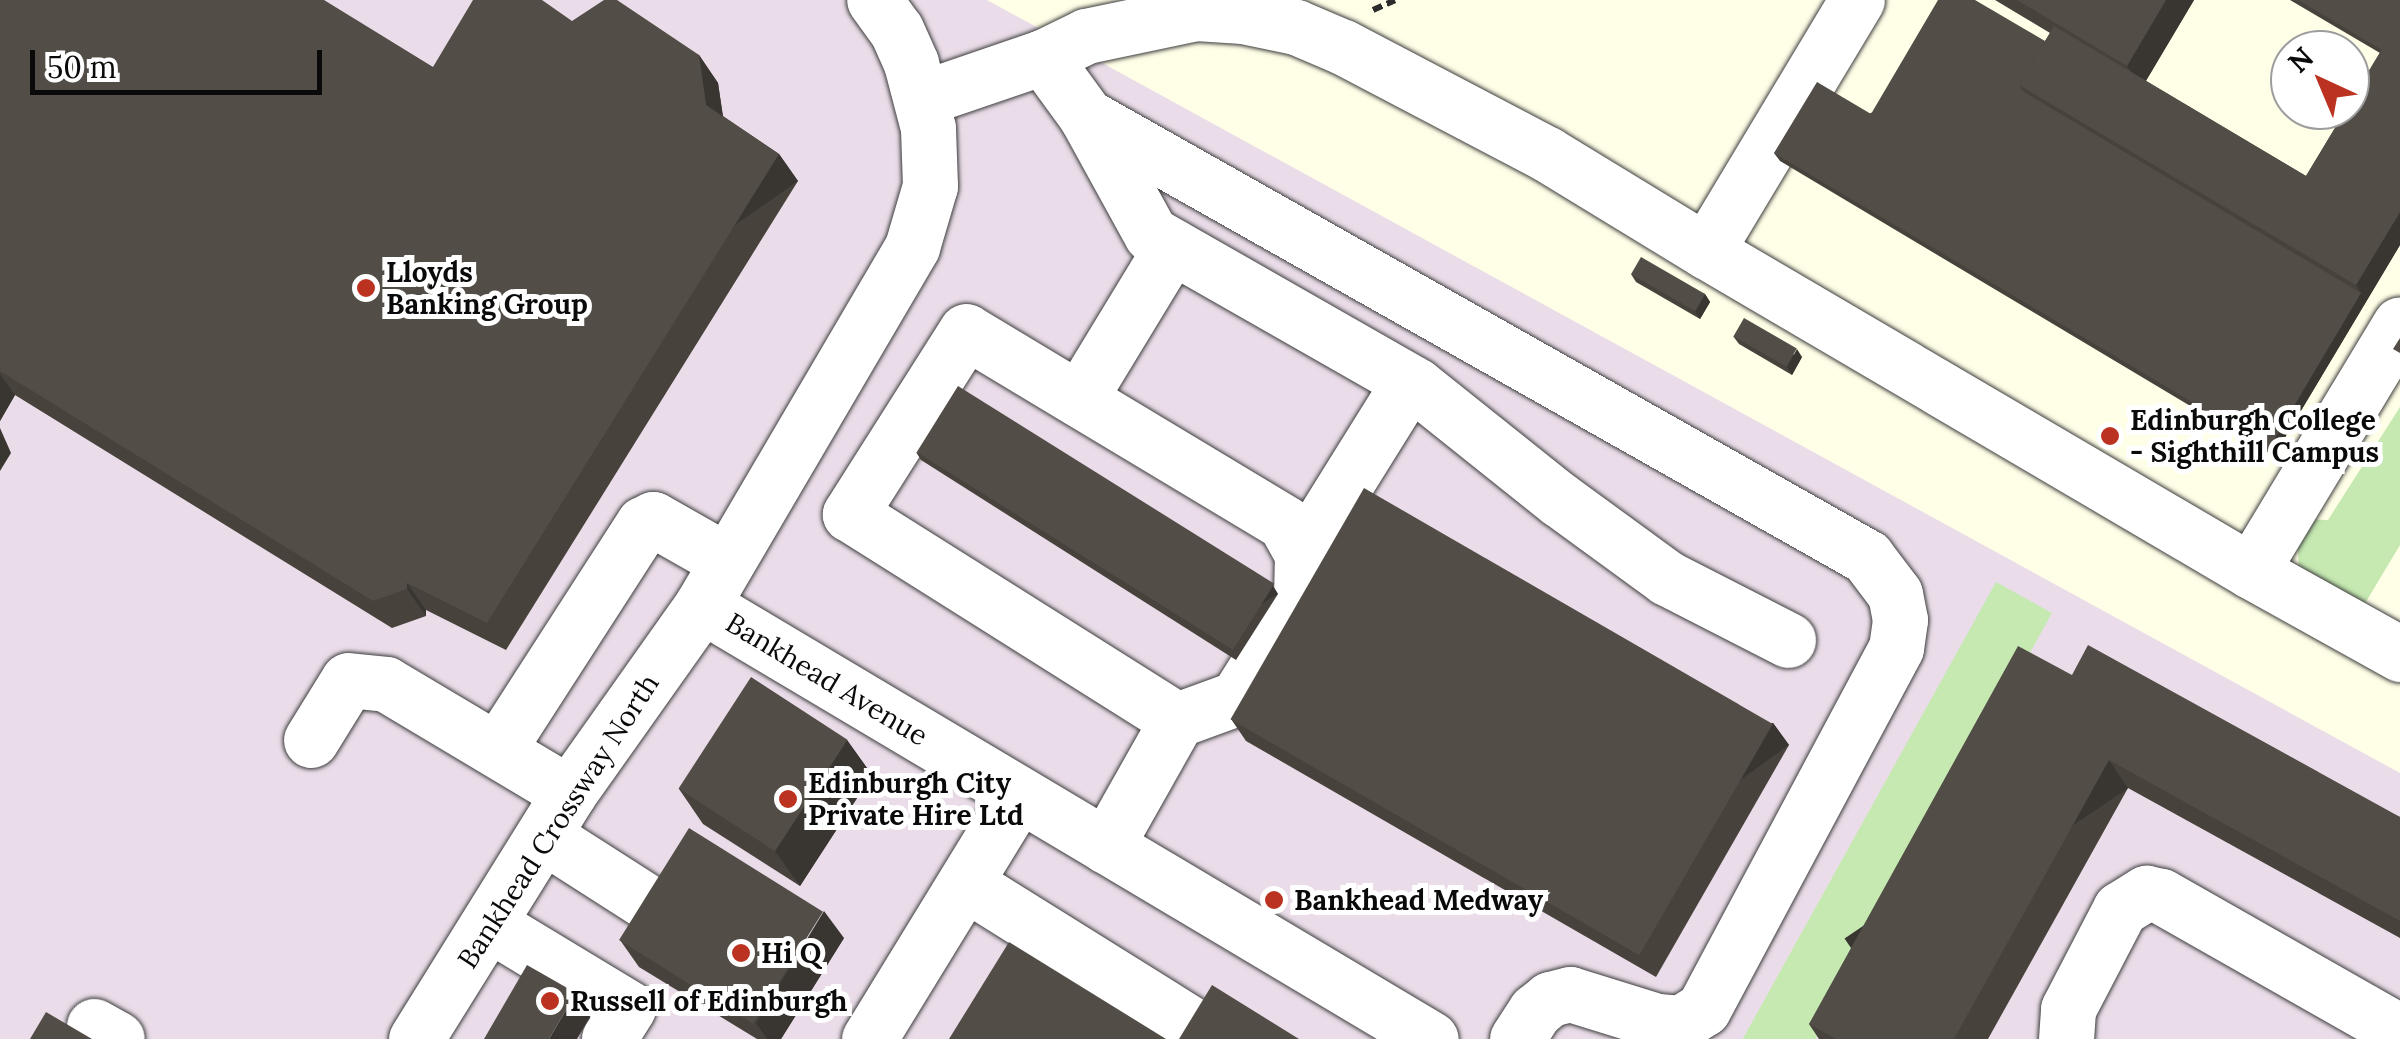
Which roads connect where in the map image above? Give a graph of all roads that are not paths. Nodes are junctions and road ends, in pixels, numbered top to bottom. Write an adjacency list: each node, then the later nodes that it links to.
1 (874, 0): 4 (street)
2 (1857, 0): 7 (street)
3 (1043, 57): 4 (street); 5 (street); 7 (street)
4 (923, 98): 13 (street)
5 (1086, 116): 6 (street); 31 (street)
6 (1172, 246): 9 (street); 10 (street)
7 (1706, 251): 12 (street)
8 (2400, 324): 12 (street)
9 (1410, 382): 11 (street); 14 (street)
10 (1079, 398): 11 (street); 16 (street)
11 (1302, 554): 16 (street)
12 (2251, 571): 15 (street)
13 (714, 583): 18 (street, Bankhead Avenue); 19 (street, Bankhead Avenue); 20 (street, Bankhead Crossway North)
14 (1788, 640)
15 (2400, 654)
16 (1177, 720): 21 (street)
17 (311, 740): 18 (street)
18 (498, 750): 20 (street)
19 (1019, 794): 21 (street, Bankhead Avenue); 22 (street)
20 (557, 815): 23 (street); 24 (street, Bankhead Crossway North)
21 (1106, 846): 26 (street, Bankhead Avenue)
22 (964, 883): 25 (street); 30 (street)
23 (652, 905)
24 (490, 925): 28 (street, Bankhead Crossway North); 29 (street)
25 (1192, 1025)
26 (1404, 1032)
27 (2400, 1032): 32 (street)
28 (416, 1039)
29 (609, 1039)
30 (869, 1039)
31 (1517, 1039)
32 (2066, 1039)

